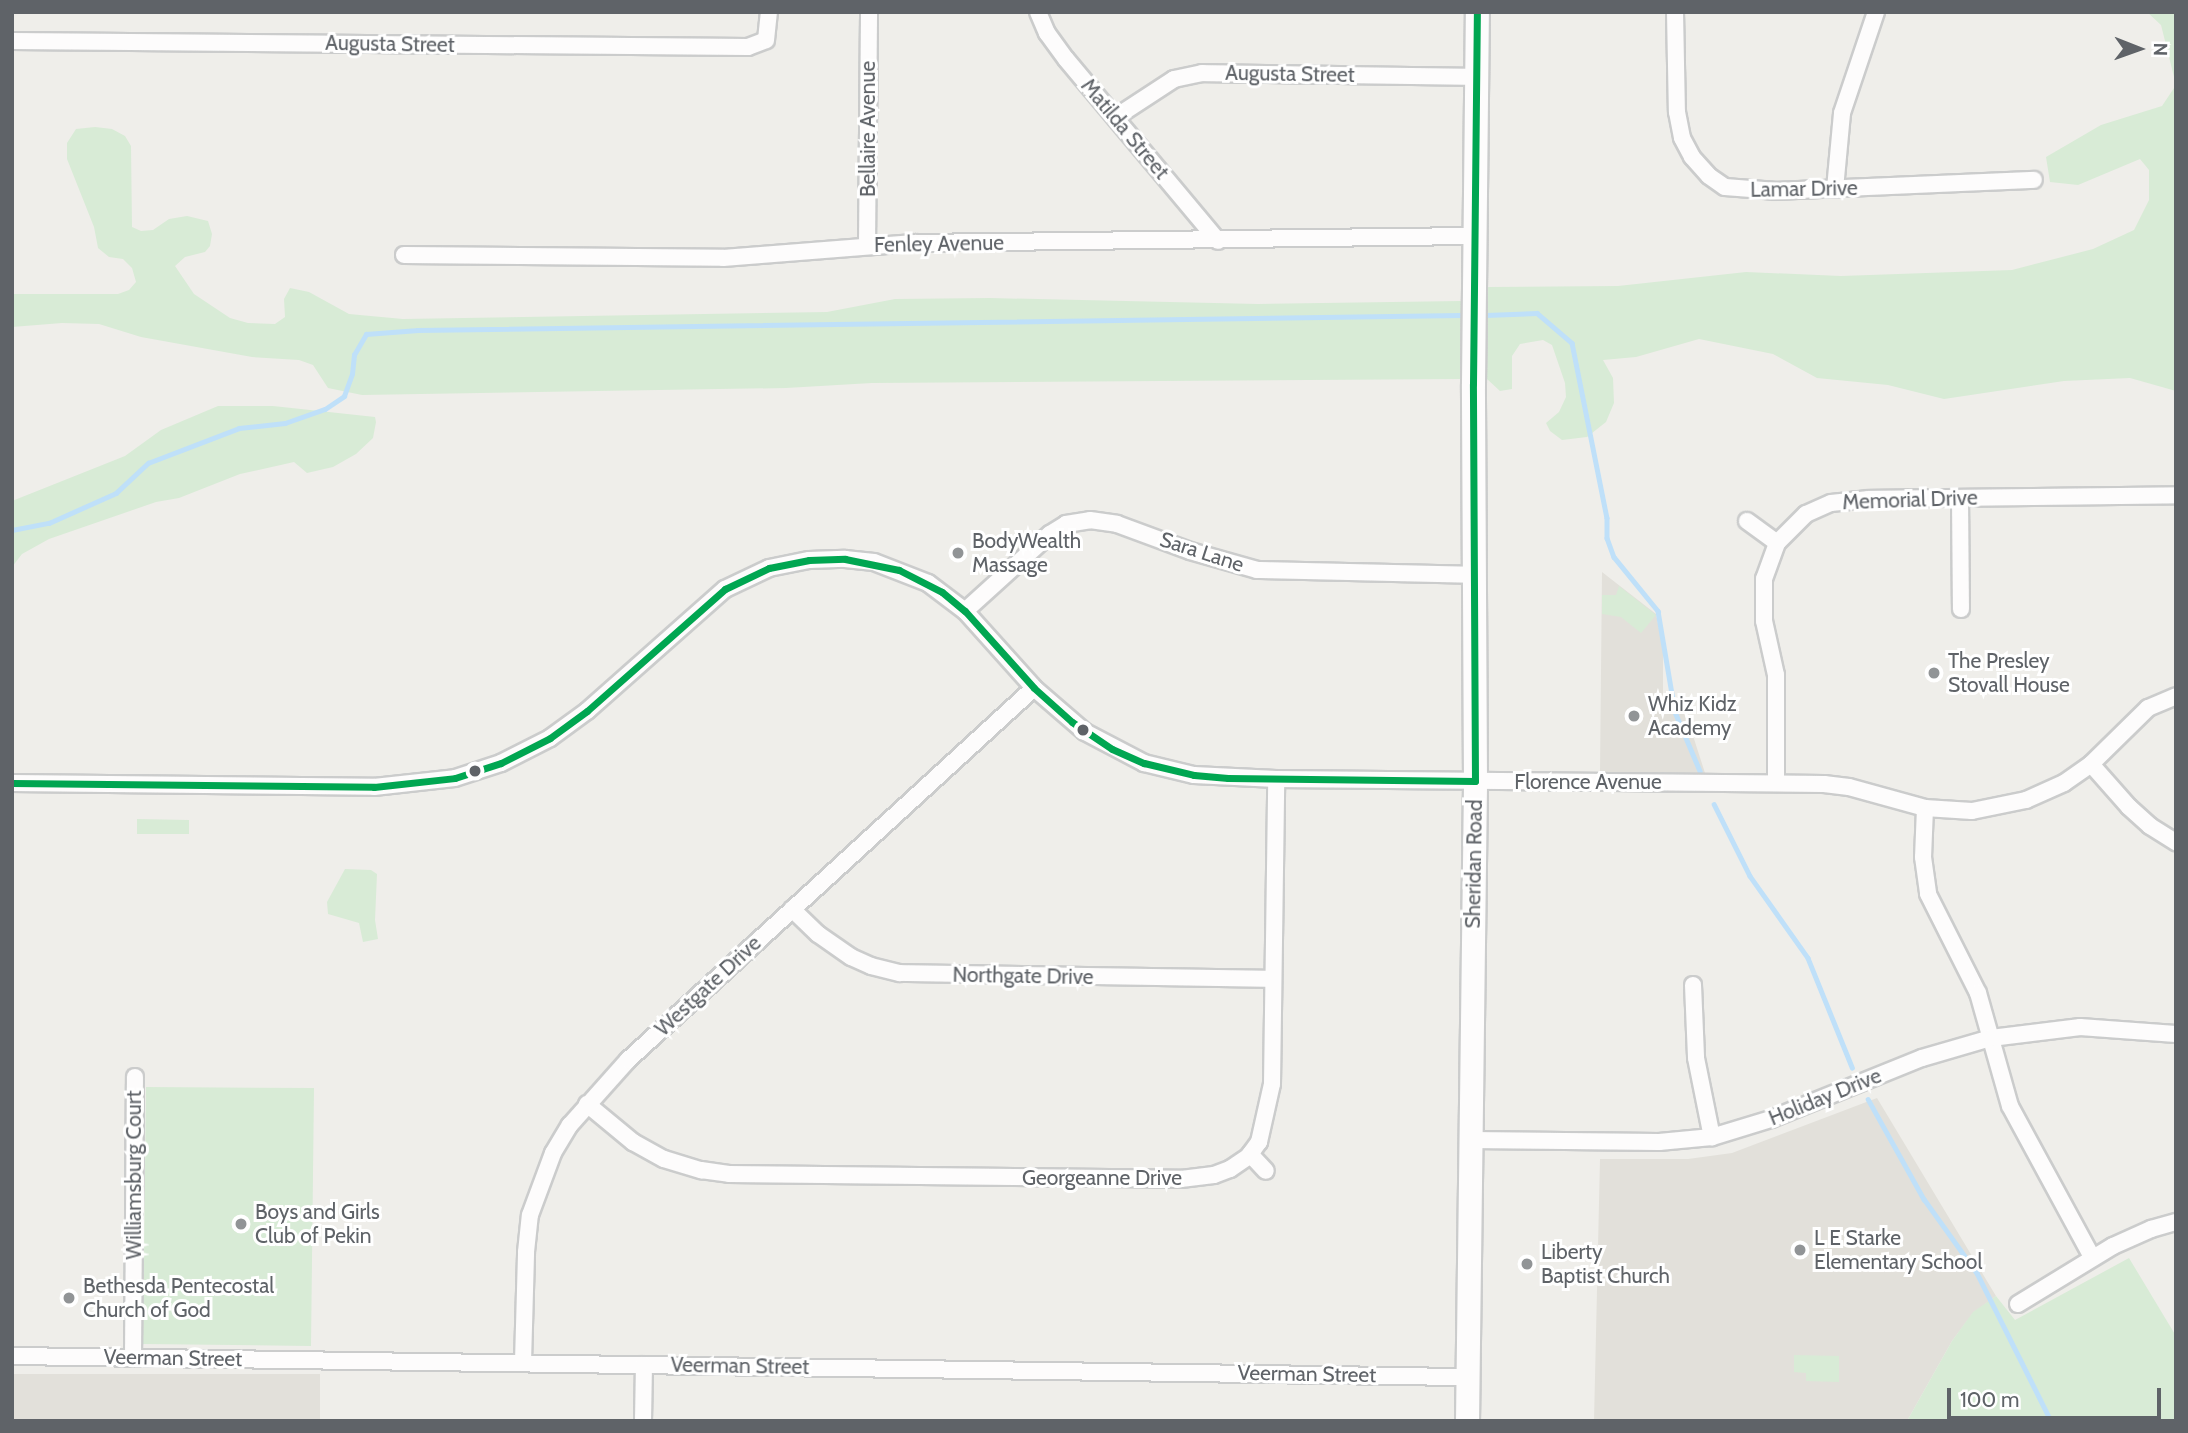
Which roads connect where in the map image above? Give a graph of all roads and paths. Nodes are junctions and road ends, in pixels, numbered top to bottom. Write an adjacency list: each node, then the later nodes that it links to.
1 (769, 12): 7 (street, Augusta Street)
2 (869, 12): 14 (street, Bellaire Avenue)
3 (1038, 12): 9 (street, Matilda Street)
4 (1477, 12): 8 (main road, Sheridan Road)
5 (1675, 12): 11 (street, Lamar Drive)
6 (1876, 12): 11 (street)
7 (12, 41)
8 (1476, 77): 9 (street, Augusta Street); 12 (main road, Sheridan Road)
9 (1116, 117): 13 (street, Matilda Street)
10 (2034, 180): 11 (street, Lamar Drive)
11 (1835, 189)
12 (1474, 236): 13 (street, Fenley Avenue); 20 (main road, Sheridan Road)
13 (1218, 241): 14 (street, Fenley Avenue)
14 (867, 245): 15 (street, Fenley Avenue)
15 (404, 255)
16 (2176, 495): 17 (street, Memorial Drive)
17 (1960, 498): 19 (street, Memorial Drive); 21 (street)
18 (1747, 521): 19 (street)
19 (1777, 543): 29 (street, Memorial Drive)
20 (1474, 575): 22 (street, Sara Lane); 27 (main road, Sheridan Road)
21 (1961, 609)
22 (965, 611): 23 (street, Florence Avenue); 28 (street, Florence Avenue)
23 (1034, 688): 26 (street, Florence Avenue); 32 (street, Westgate Drive)
24 (2176, 696): 25 (street, Florence Avenue)
25 (2091, 764): 30 (street, Florence Avenue); 31 (street)
26 (1276, 779): 27 (street, Florence Avenue); 33 (street)
27 (1475, 781): 29 (street, Florence Avenue); 40 (main road, Sheridan Road)
28 (12, 783)
29 (1776, 783): 30 (street, Florence Avenue)
30 (1925, 808): 36 (street)
31 (2176, 842)
32 (792, 909): 33 (street, Northgate Drive); 38 (street, Westgate Drive)
33 (1273, 979): 41 (street)
34 (1693, 985): 39 (street)
35 (2176, 1034): 36 (street, Holiday Drive)
36 (1991, 1038): 39 (street, Holiday Drive); 44 (street)
37 (135, 1076): 47 (street, Williamsburg Court)
38 (587, 1104): 41 (street, Georgeanne Drive); 48 (street, Westgate Drive)
39 (1712, 1137): 40 (street, Holiday Drive)
40 (1471, 1140): 50 (main road, Sheridan Road)
41 (1250, 1154): 42 (street)
42 (1266, 1171)
43 (2176, 1223): 44 (street)
44 (2092, 1257): 45 (street)
45 (2018, 1304)
46 (12, 1356): 47 (street, Veerman Street)
47 (133, 1358): 48 (street, Veerman Street)
48 (523, 1362): 49 (street, Veerman Street)
49 (643, 1365): 50 (street, Veerman Street); 51 (street)
50 (1467, 1377): 52 (main road, Sheridan Road)
51 (643, 1421)
52 (1467, 1421)

